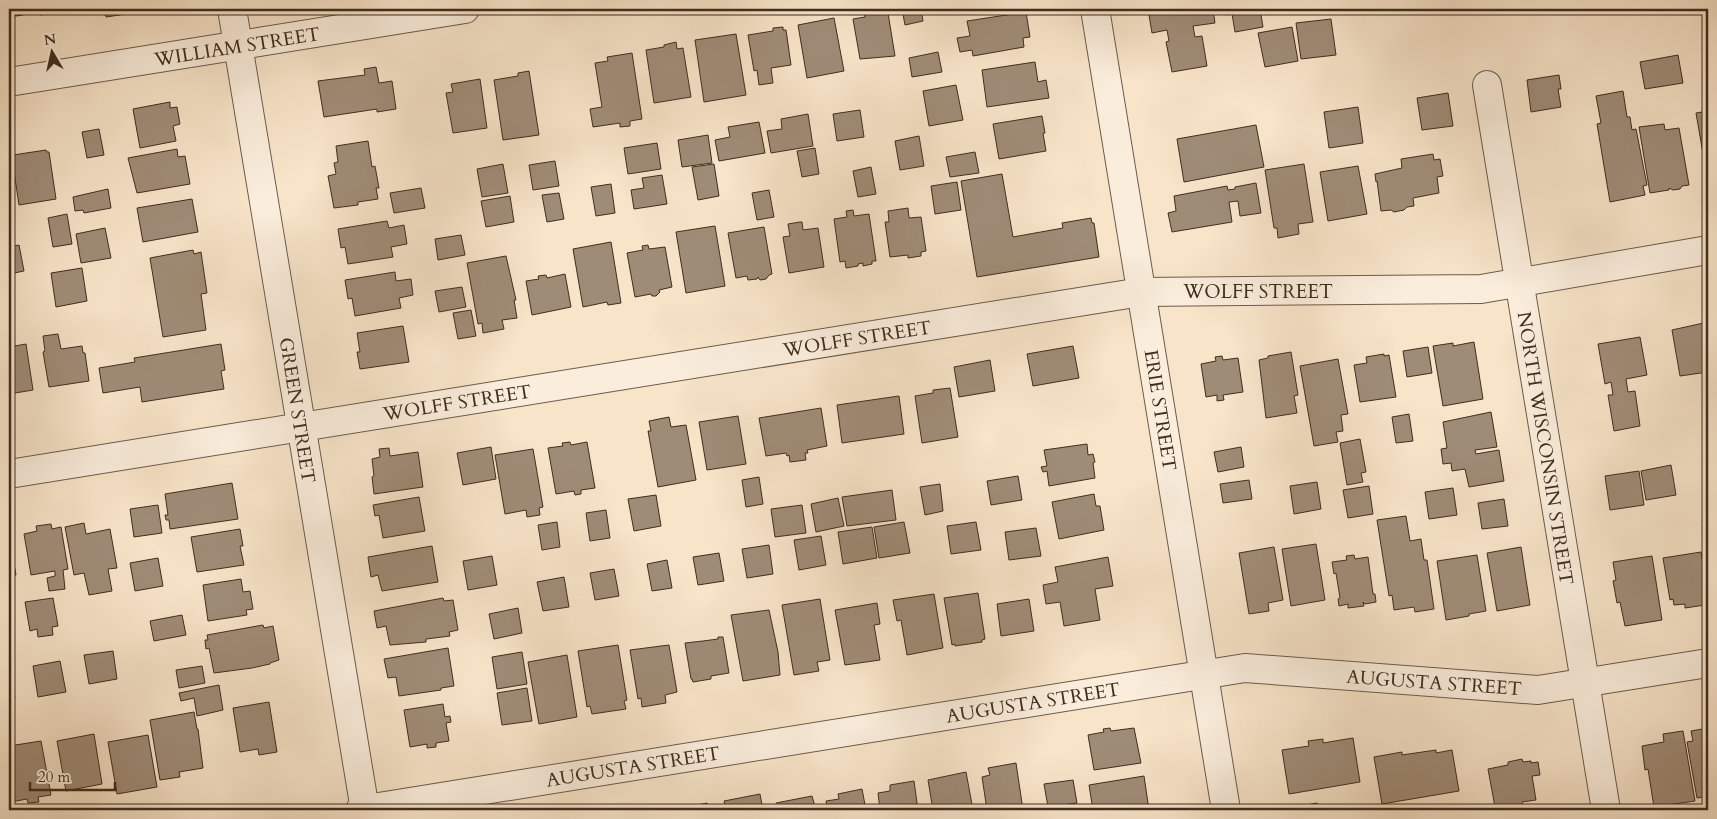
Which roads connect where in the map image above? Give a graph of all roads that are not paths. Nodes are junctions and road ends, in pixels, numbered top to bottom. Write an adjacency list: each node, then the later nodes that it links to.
1 (232, 9): 4 (street, GREEN STREET)
2 (465, 9): 4 (street, WILLIAM STREET)
3 (1095, 9): 9 (street, ERIE STREET)
4 (238, 46): 5 (street, WILLIAM STREET); 10 (street, GREEN STREET)
5 (9, 82)
6 (1487, 85): 8 (street, NORTH WISCONSIN STREET)
7 (1708, 250): 8 (street, WOLFF STREET)
8 (1520, 283): 9 (street, WOLFF STREET); 14 (street, NORTH WISCONSIN STREET)
9 (1142, 292): 10 (street, WOLFF STREET); 13 (street, ERIE STREET)
10 (301, 428): 11 (street, WOLFF STREET); 15 (street, GREEN STREET)
11 (9, 474)
12 (1708, 663): 14 (street, AUGUSTA STREET)
13 (1204, 674): 14 (street, AUGUSTA STREET); 15 (street, AUGUSTA STREET); 16 (street, ERIE STREET)
14 (1585, 684): 17 (street, NORTH WISCONSIN STREET)
15 (363, 810)
16 (1226, 810)
17 (1606, 810)

